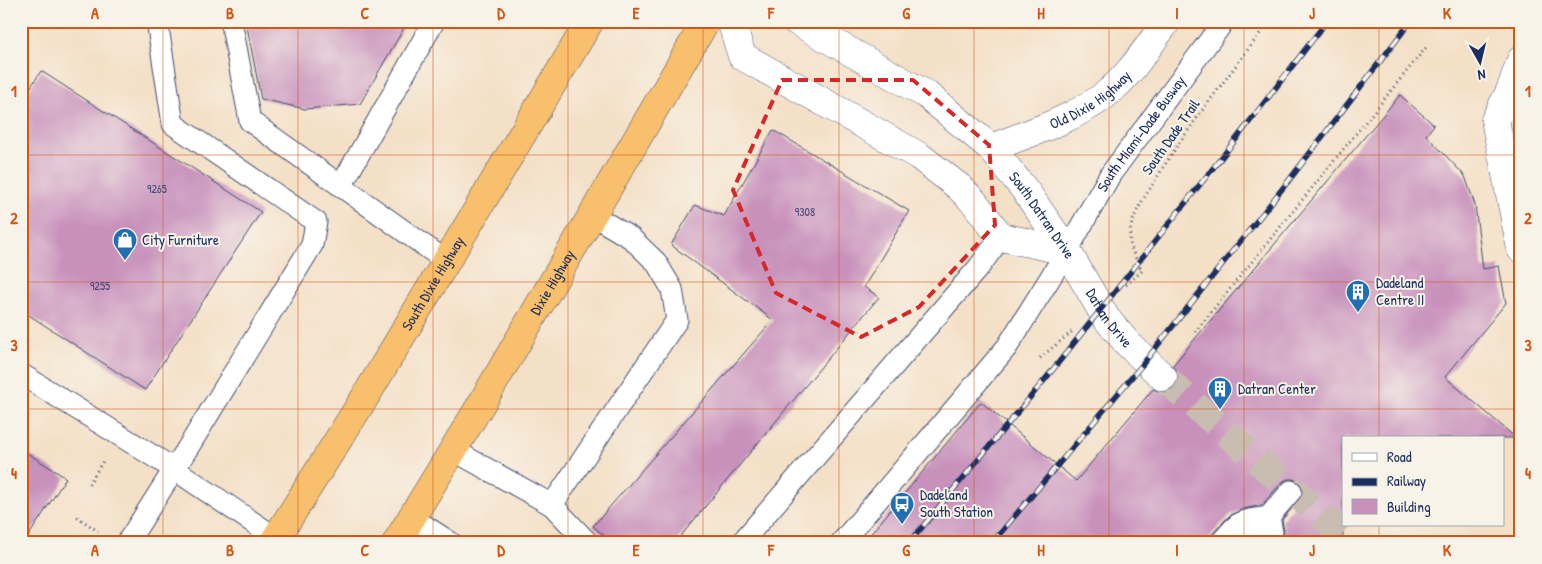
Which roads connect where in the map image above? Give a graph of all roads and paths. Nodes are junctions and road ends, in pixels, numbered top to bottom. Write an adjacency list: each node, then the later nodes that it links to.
1 (157, 21): 27 (lane)
2 (232, 21): 15 (lane)
3 (434, 21): 15 (lane)
4 (590, 21): 20 (highway, South Dixie Highway)
5 (706, 21): 16 (highway, Dixie Highway)
6 (731, 21): 17 (street)
7 (796, 21): 14 (street, South Datran Drive)
8 (1167, 21): 14 (street, Old Dixie Highway)
9 (1224, 21): 19 (lane, South Miami-Dade Busway)
10 (1269, 21): 21 (path, South Dade Trail)
11 (1428, 45): 22 (path)
12 (1521, 60): 13 (street)
13 (1516, 96): 18 (street)
14 (991, 148): 19 (street, South Datran Drive)
15 (342, 186): 20 (lane)
16 (592, 215): 25 (highway, Dixie Highway); 30 (lane)
17 (1001, 237): 19 (street, South Datran Drive); 40 (lane)
18 (1521, 249)
19 (1067, 251): 24 (street, Datran Drive); 41 (lane, South Miami-Dade Busway)
20 (446, 261): 35 (highway, South Dixie Highway)
21 (1137, 275)
22 (1195, 332)
23 (21, 374): 27 (lane)
24 (1163, 377)
25 (453, 450): 30 (lane); 32 (highway, Dixie Highway)
26 (107, 455): 28 (path)
27 (174, 469): 35 (lane); 36 (lane)
28 (89, 484)
29 (1291, 491): 33 (lane)
30 (552, 505): 39 (lane)
31 (77, 517): 34 (path)
32 (411, 517): 37 (highway, Dixie Highway); 38 (lane)
33 (1269, 517): 42 (lane); 43 (lane); 44 (lane)
34 (104, 536)
35 (274, 541)
36 (128, 543)
37 (396, 543)
38 (452, 543)
39 (588, 543)
40 (741, 543)
41 (841, 543)
42 (1221, 543)
43 (1246, 543)
44 (1269, 543)

